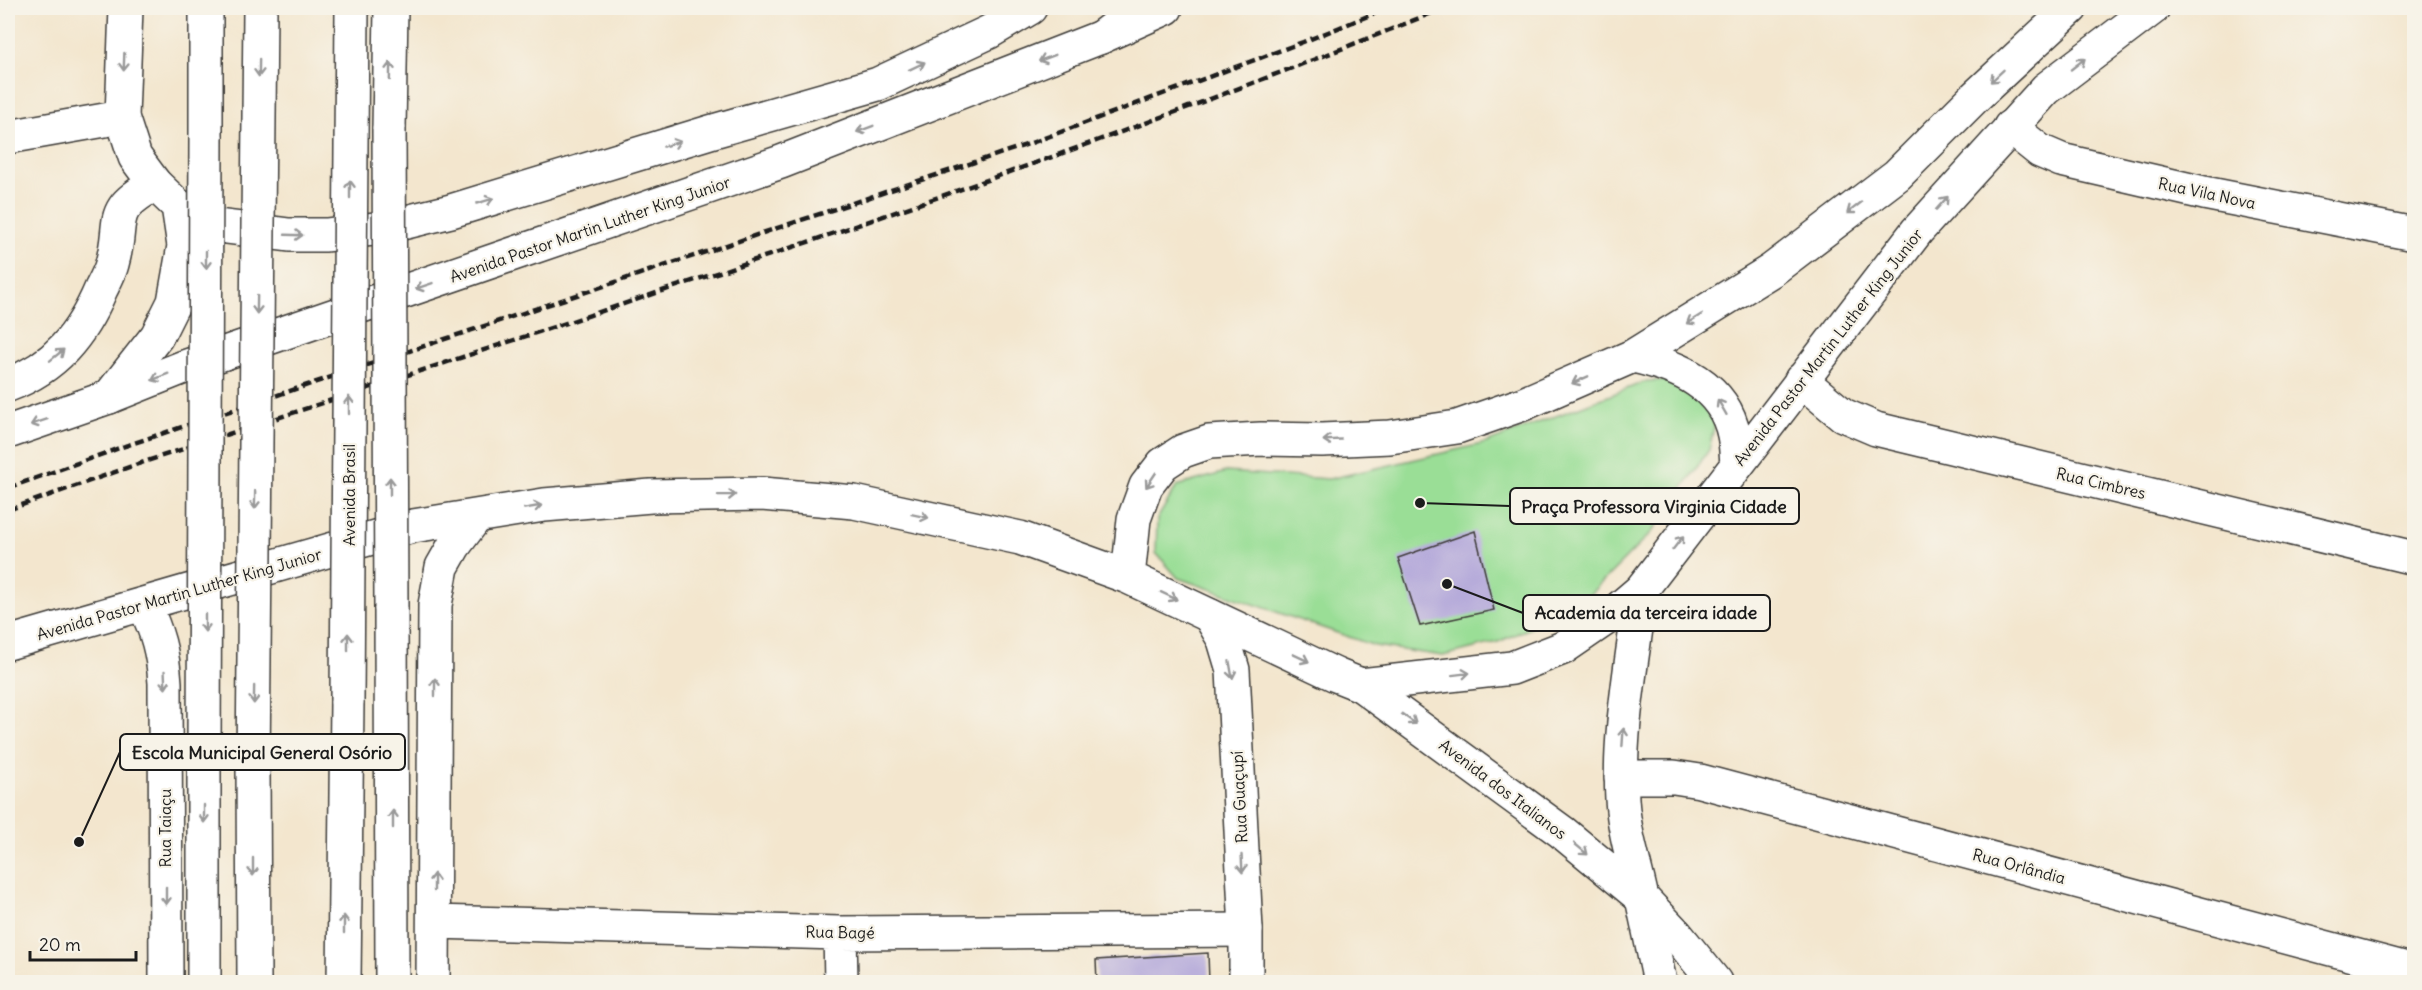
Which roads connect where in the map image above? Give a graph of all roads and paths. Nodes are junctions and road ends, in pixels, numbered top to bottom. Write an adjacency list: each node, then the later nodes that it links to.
1 (126, 8): 12 (main road, one-way to 12)
2 (206, 8): 38 (main road, one-way to 38, bridge)
3 (260, 8): 39 (main road, one-way to 39, bridge)
4 (352, 8): 40 (main road, Avenida Brasil, one-way to 4, bridge)
5 (391, 8): 41 (main road, one-way to 5, bridge)
6 (1030, 8): 15 (main road, one-way to 6)
7 (1139, 8): 11 (main road)
8 (1166, 8): 11 (main road, Avenida Pastor Martin Luther King Junior)
9 (2071, 8): 17 (main road, one-way to 17)
10 (2153, 8): 13 (main road, Avenida Pastor Martin Luther King Junior, one-way to 10)
11 (1101, 37): 20 (main road, Avenida Pastor Martin Luther King Junior, one-way to 20)
12 (122, 117): 14 (main road); 15 (main road)
13 (2010, 127): 16 (main road, Rua Vila Nova); 18 (main road, Avenida Pastor Martin Luther King Junior, one-way to 13)
14 (8, 137)
15 (166, 195): 19 (main road, one-way to 15); 20 (main road)
16 (2415, 234)
17 (1633, 356): 22 (main road, one-way to 17); 25 (main road, one-way to 25)
18 (1801, 380): 22 (main road, Avenida Pastor Martin Luther King Junior); 24 (main road, Rua Cimbres)
19 (8, 385)
20 (110, 397): 21 (main road, Avenida Pastor Martin Luther King Junior, one-way to 21)
21 (8, 432)
22 (1737, 463): 26 (main road, Avenida Pastor Martin Luther King Junior, one-way to 22)
23 (475, 518): 25 (main road, Avenida Pastor Martin Luther King Junior, one-way to 25); 27 (main road, Avenida Pastor Martin Luther King Junior); 33 (main road, one-way to 23)
24 (2415, 558)
25 (1128, 577): 28 (main road, Avenida Pastor Martin Luther King Junior, one-way to 28)
26 (1641, 590): 30 (main road, Avenida Pastor Martin Luther King Junior, one-way to 26); 31 (main road, Avenida dos Italianos, one-way to 26)
27 (144, 604): 29 (main road, Avenida Pastor Martin Luther King Junior); 37 (main road, Rua Taiaçu, one-way to 37)
28 (1210, 616): 30 (main road, Avenida Pastor Martin Luther King Junior, one-way to 30); 34 (main road, Rua Guaçupí, one-way to 34)
29 (8, 643)
30 (1361, 685): 32 (main road, Avenida dos Italianos, one-way to 32)
31 (1621, 777): 32 (main road, Avenida dos Italianos); 36 (main road, Rua Orlândia)
32 (1642, 898): 45 (main road); 46 (main road, Avenida dos Italianos)
33 (434, 922): 35 (main road, Rua Bagé); 42 (main road)
34 (1246, 930): 35 (main road, Rua Bagé); 44 (main road, Rua Guaçupí)
35 (840, 933): 43 (main road)
36 (2415, 971)
37 (166, 982)
38 (204, 982)
39 (254, 982)
40 (344, 982)
41 (392, 982)
42 (434, 982)
43 (841, 982)
44 (1246, 982)
45 (1660, 982)
46 (1715, 982)

